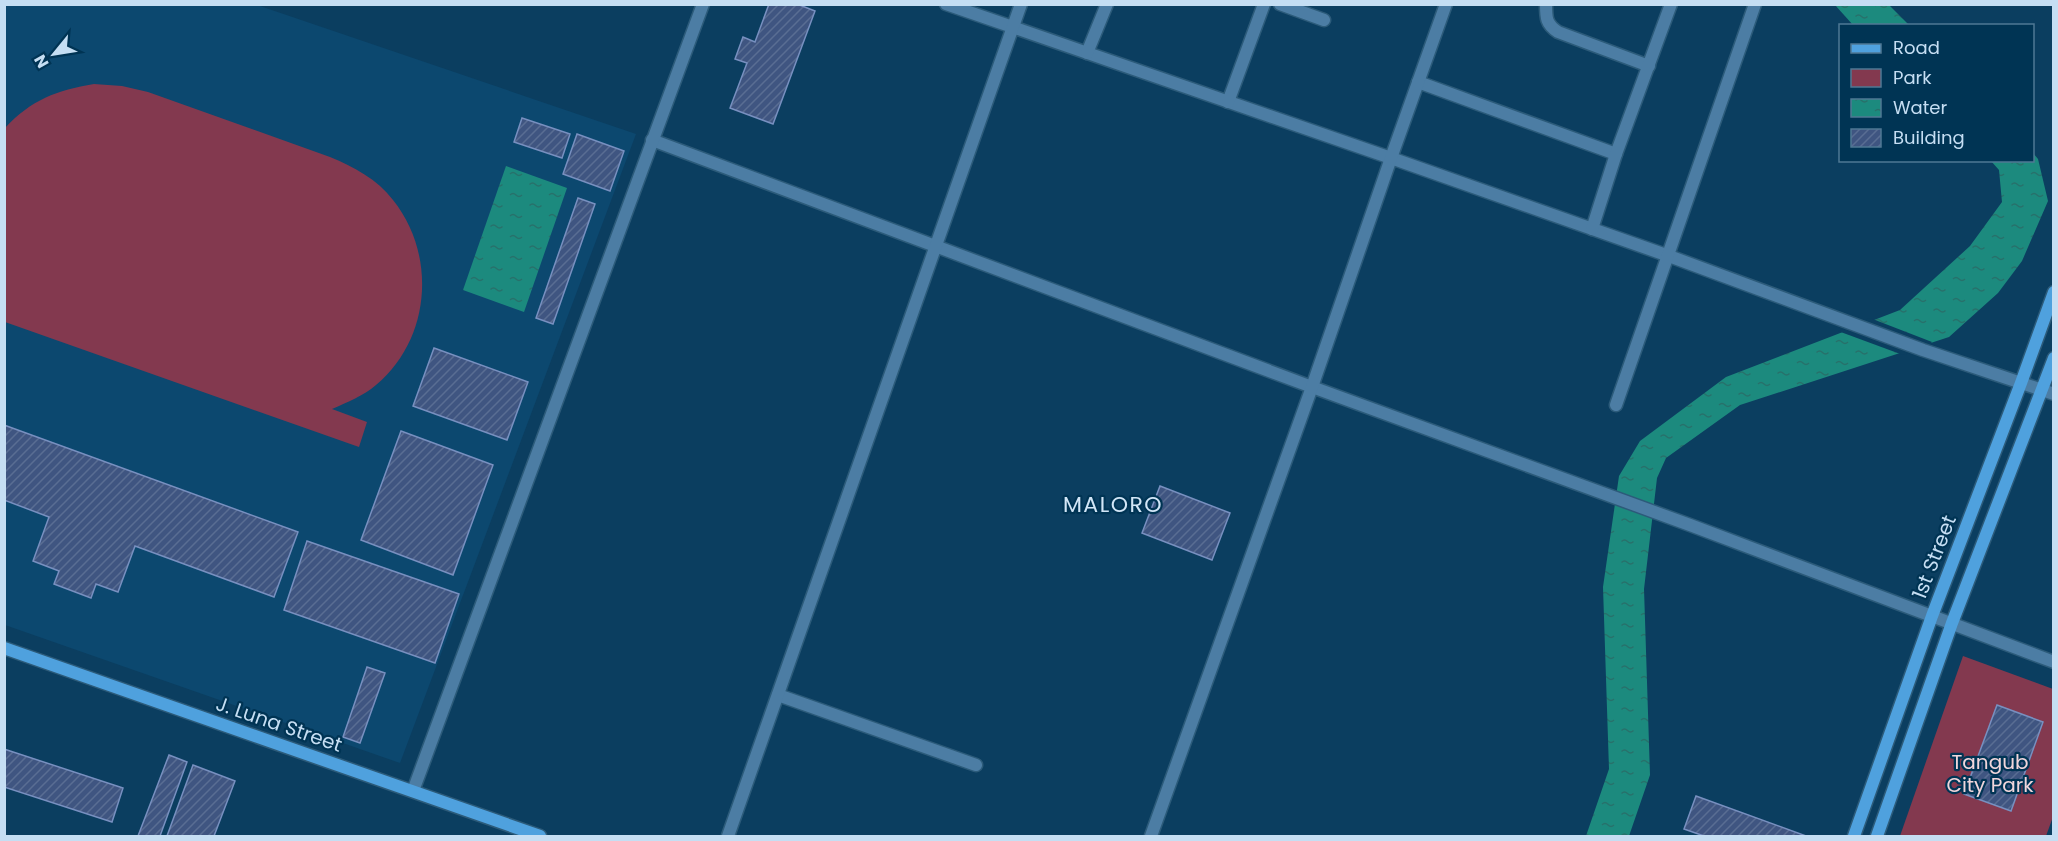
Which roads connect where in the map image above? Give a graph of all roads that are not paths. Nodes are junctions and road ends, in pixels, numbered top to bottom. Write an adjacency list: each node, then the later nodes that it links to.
1 (703, 4): 17 (street)
2 (946, 4): 12 (street)
3 (1021, 4): 12 (street)
4 (1107, 4): 13 (street)
5 (1264, 4): 16 (street)
6 (1280, 4): 11 (street)
7 (1446, 4): 15 (street)
8 (1546, 4): 14 (street)
9 (1671, 4): 14 (street)
10 (1755, 4): 22 (street)
11 (1324, 20)
12 (1012, 27): 13 (street); 21 (street)
13 (1087, 53): 16 (street)
14 (1649, 66): 18 (street)
15 (1418, 82): 18 (street); 19 (street)
16 (1228, 102): 19 (street)
17 (652, 140): 21 (street); 35 (street)
18 (1616, 154): 20 (street)
19 (1391, 158): 20 (street); 26 (street)
20 (1592, 229): 22 (street)
21 (936, 246): 26 (street); 33 (street)
22 (1669, 256): 25 (street); 28 (street)
23 (2054, 292): 25 (main road, 1st Street)
24 (2054, 358): 27 (main road, 1st Street)
25 (2021, 383): 27 (street); 29 (main road, 1st Street)
26 (1312, 387): 29 (street); 38 (street)
27 (2048, 392): 30 (main road, 1st Street)
28 (1616, 405)
29 (1932, 616): 30 (street); 39 (main road, 1st Street)
30 (1952, 623): 32 (street); 40 (main road, 1st Street)
31 (4, 648): 35 (main road, J. Luna Street)
32 (2054, 662)
33 (778, 695): 34 (street); 37 (street)
34 (976, 765)
35 (413, 791): 36 (main road, J. Luna Street)
36 (540, 837)
37 (728, 837)
38 (1151, 837)
39 (1854, 837)
40 (1877, 837)

